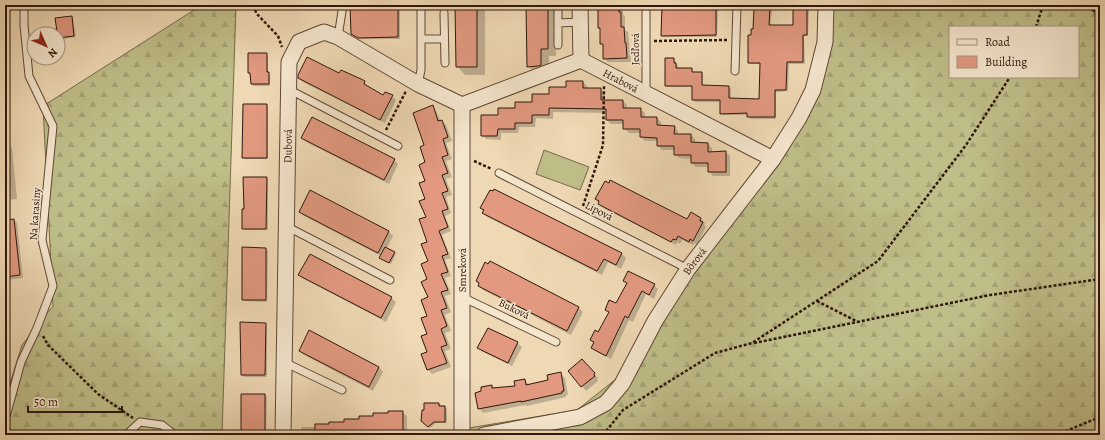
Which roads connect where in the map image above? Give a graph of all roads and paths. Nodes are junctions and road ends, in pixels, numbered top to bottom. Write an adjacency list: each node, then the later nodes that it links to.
1 (24, 5): 46 (lane, Na karasiny)
2 (254, 5): 24 (path)
3 (343, 5): 17 (lane)
4 (558, 5): 15 (lane)
5 (580, 5): 14 (street)
6 (646, 5): 21 (lane, Jedľová)
7 (737, 5): 20 (lane)
8 (826, 5): 36 (street, Bôrová)
9 (1043, 5): 16 (path)
10 (1090, 5): 13 (path)
11 (419, 6): 18 (lane)
12 (444, 9): 19 (lane)
13 (1100, 21)
14 (580, 22): 15 (lane); 23 (street)
15 (558, 23): 22 (lane)
16 (1036, 26)
17 (338, 37): 24 (street, Dubová); 29 (street, Dubová)
18 (422, 39): 19 (lane); 29 (lane)
19 (444, 39): 25 (lane)
20 (736, 40): 21 (path); 27 (lane)
21 (646, 41): 31 (lane, Jedľová)
22 (558, 45)
23 (581, 60): 26 (street, Hrabová); 32 (street)
24 (289, 62): 30 (street, Dubová)
25 (445, 63)
26 (604, 72): 31 (street, Hrabová); 38 (path)
27 (735, 72)
28 (1009, 78): 44 (path)
29 (415, 82): 32 (street, Dubová); 33 (path)
30 (288, 89): 33 (lane); 39 (street, Dubová)
31 (646, 93): 36 (street, Hrabová)
32 (462, 105): 35 (street, Smreková)
33 (382, 138): 34 (lane)
34 (398, 146)
35 (462, 156): 37 (path); 43 (street, Smreková)
36 (773, 159): 40 (street, Bôrová)
37 (500, 173): 38 (lane, Lipová)
38 (581, 214): 40 (lane, Lipová)
39 (286, 226): 42 (lane); 49 (street, Dubová)
40 (688, 269): 58 (street, Bôrová)
41 (1100, 279): 45 (path)
42 (390, 280)
43 (462, 297): 47 (lane, Buková); 57 (street, Smreková)
44 (817, 301): 45 (path); 48 (path)
45 (858, 322): 48 (path)
46 (37, 328): 52 (lane, Na karasiny); 53 (path)
47 (556, 342)
48 (752, 343): 59 (path)
49 (284, 362): 50 (lane); 56 (street, Dubová)
50 (342, 390)
51 (1100, 417): 60 (path)
52 (5, 420)
53 (140, 422): 54 (lane); 55 (lane)
54 (126, 435)
55 (174, 435)
56 (283, 435)
57 (462, 435)
58 (484, 435)
59 (603, 435)
60 (1056, 435)

